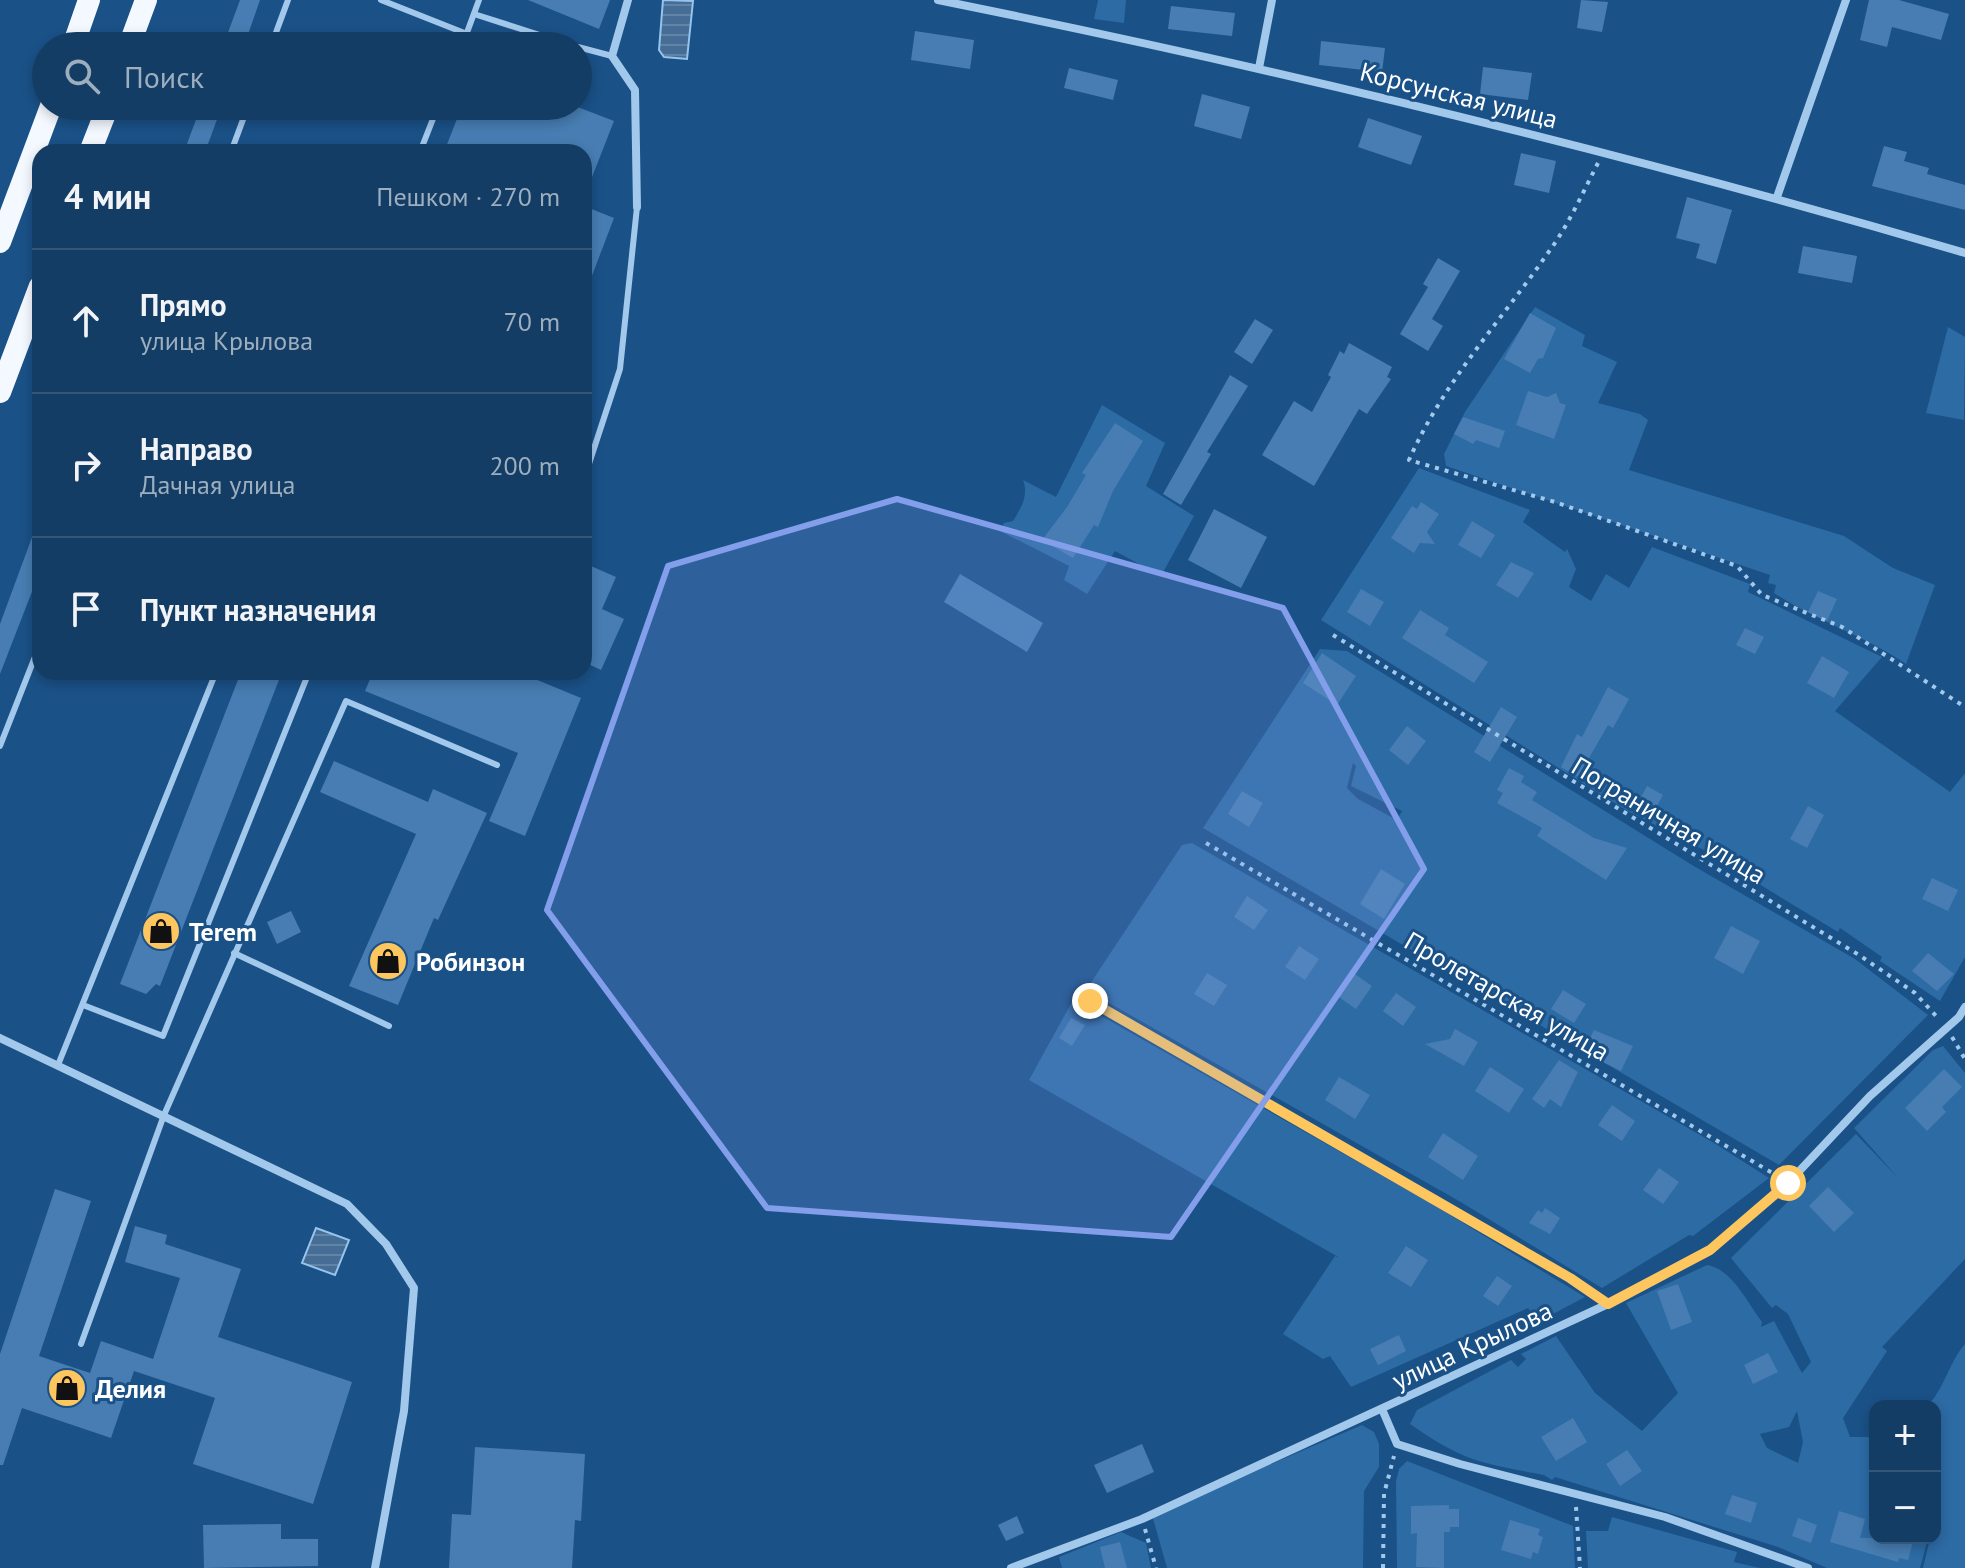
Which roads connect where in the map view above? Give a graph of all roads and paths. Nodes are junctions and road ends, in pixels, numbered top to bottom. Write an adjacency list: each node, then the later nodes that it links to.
1 (89, 0): 11 (highway)
2 (146, 0): 12 (highway)
3 (288, 0): 13 (lane)
4 (381, 0): 14 (lane)
5 (479, 0): 10 (lane)
6 (628, 0): 18 (street)
7 (938, 0): 19 (street, Корсунская улица)
8 (1272, 0): 19 (street)
9 (1846, 0): 30 (street)
10 (474, 14): 15 (lane); 16 (lane)
11 (78, 32)
12 (134, 32)
13 (276, 32)
14 (462, 32)
15 (468, 32)
16 (530, 32)
17 (592, 51): 18 (lane)
18 (612, 56): 31 (street)
19 (1259, 68): 28 (street, Корсунская улица)
20 (46, 120): 24 (highway)
21 (103, 120): 25 (highway)
22 (243, 120): 26 (lane)
23 (433, 120): 27 (lane)
24 (37, 144)
25 (93, 144)
26 (234, 144)
27 (423, 144)
28 (1605, 151): 30 (street, Корсунская улица); 41 (path)
29 (32, 157): 32 (highway)
30 (1777, 197): 33 (street, Корсунская улица)
31 (637, 207): 36 (lane)
32 (0, 242)
33 (1965, 253)
34 (32, 307): 35 (highway)
35 (0, 392)
36 (592, 455)
37 (1333, 635): 50 (path, Пограничная улица)
38 (32, 664): 42 (lane)
39 (213, 680): 47 (lane)
40 (306, 680): 47 (lane)
41 (1965, 707)
42 (0, 746)
43 (497, 765): 45 (lane)
44 (1206, 843): 55 (path, Пролетарская улица)
45 (234, 953): 49 (lane); 54 (lane)
46 (1090, 1001): 56 (path)
47 (83, 1005): 53 (lane)
48 (1965, 1007): 50 (street, улица Крылова)
49 (389, 1026)
50 (1947, 1028): 52 (path, Пограничная улица); 55 (street, улица Крылова)
51 (0, 1038): 53 (street)
52 (1965, 1059)
53 (58, 1065): 54 (street)
54 (164, 1115): 57 (lane); 62 (street)
55 (1788, 1183): 56 (street, улица Крылова)
56 (1608, 1304): 58 (street, улица Крылова)
57 (81, 1344)
58 (1382, 1409): 59 (street); 61 (street, улица Крылова)
59 (1397, 1444): 60 (street); 65 (path)
60 (1574, 1493): 66 (path); 67 (street)
61 (1142, 1519): 63 (street, улица Крылова); 64 (path)
62 (375, 1568)
63 (1011, 1568)
64 (1156, 1568)
65 (1383, 1568)
66 (1580, 1568)
67 (1808, 1568)

